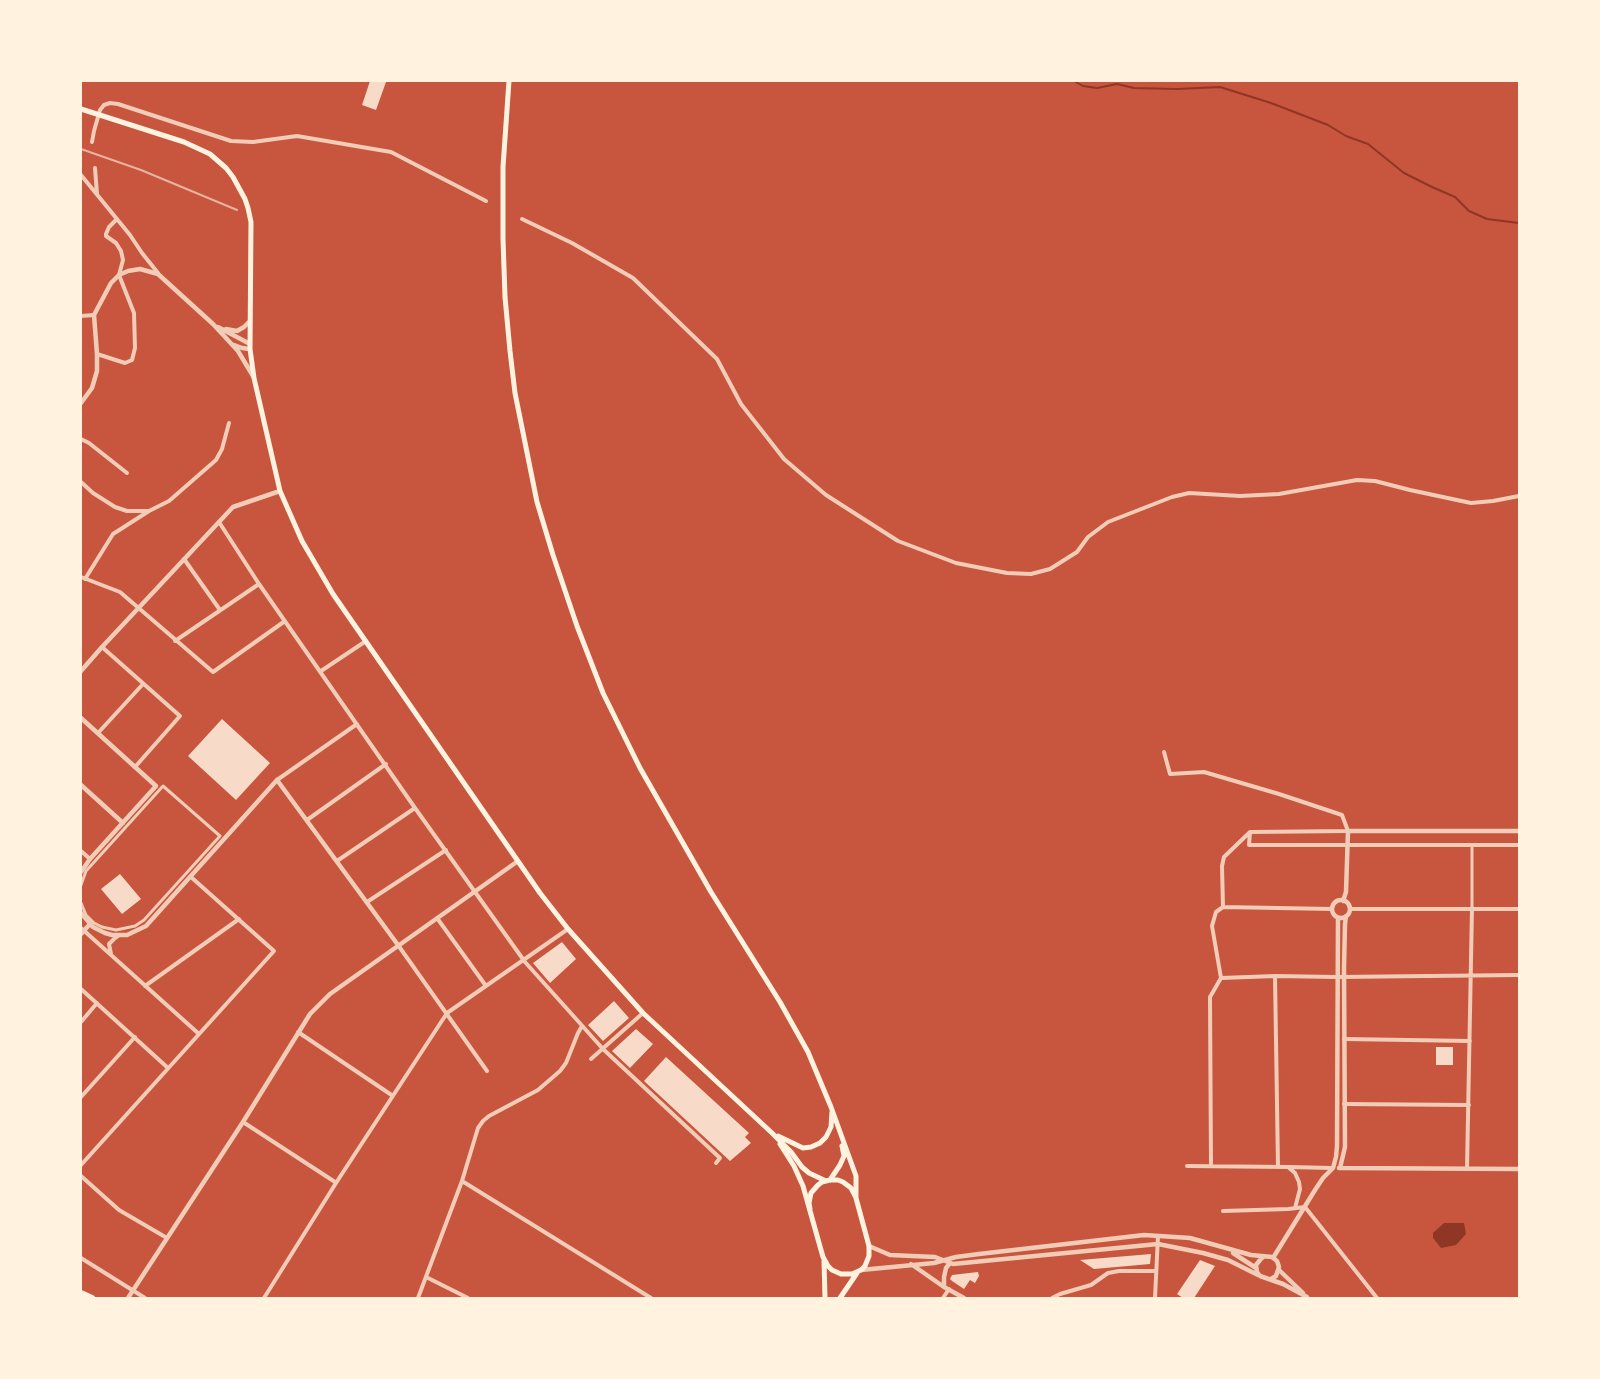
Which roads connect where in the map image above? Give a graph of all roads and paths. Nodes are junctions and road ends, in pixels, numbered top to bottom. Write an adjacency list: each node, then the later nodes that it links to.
1 (509, 81): 115 (main road)
2 (81, 109): 3 (main road)
3 (98, 114): 4 (street); 8 (street); 15 (main road)
4 (92, 142)
5 (95, 168): 7 (street)
6 (81, 175): 7 (street)
7 (97, 194): 9 (street)
8 (486, 201)
9 (117, 219): 11 (street); 12 (street)
10 (522, 219): 27 (street)
11 (158, 274): 12 (street); 16 (street)
12 (119, 275): 13 (street); 19 (street)
13 (94, 315): 14 (street); 19 (street)
14 (81, 316)
15 (250, 321): 16 (street); 18 (main road)
16 (213, 324): 17 (street); 18 (street)
17 (229, 342): 18 (street); 20 (street)
18 (250, 346): 20 (main road)
19 (97, 354): 21 (street)
20 (254, 378): 26 (main road)
21 (81, 403)
22 (229, 423): 28 (street)
23 (81, 439): 24 (street)
24 (127, 473)
25 (81, 482): 28 (street)
26 (280, 491): 29 (street); 36 (main road)
27 (1519, 496)
28 (149, 511): 31 (street)
29 (219, 522): 30 (street); 32 (street)
30 (184, 559): 33 (street); 34 (street)
31 (83, 578): 33 (street)
32 (259, 584): 34 (street); 35 (street)
33 (138, 609): 37 (street); 38 (street)
34 (220, 610): 37 (street)
35 (285, 621): 37 (street); 40 (street)
36 (366, 640): 40 (street); 63 (main road)
37 (175, 641)
38 (102, 647): 39 (street); 41 (street)
39 (81, 671)
40 (321, 671): 43 (street)
41 (143, 684): 44 (street); 47 (street)
42 (81, 718): 44 (street)
43 (357, 724): 46 (street); 48 (street)
44 (98, 733): 47 (street)
45 (1164, 752): 53 (street)
46 (386, 764): 50 (street); 51 (street)
47 (135, 767): 52 (street)
48 (277, 780): 51 (street); 65 (street)
49 (81, 784): 52 (street)
50 (415, 808): 59 (street); 62 (street)
51 (307, 820): 62 (street)
52 (123, 823): 61 (street)
53 (1348, 831): 54 (street); 55 (street); 56 (street)
54 (1519, 831)
55 (1250, 832): 56 (street); 71 (street)
56 (1346, 844): 57 (street); 68 (street)
57 (1472, 845): 58 (street); 72 (street)
58 (1519, 845)
59 (446, 850): 67 (street); 69 (street)
60 (81, 851): 61 (street)
61 (90, 859): 64 (street)
62 (337, 861): 69 (street)
63 (518, 861): 67 (street); 82 (main road)
64 (81, 872)
65 (191, 877): 80 (street); 84 (street)
66 (81, 885): 70 (street)
67 (475, 892): 78 (street); 87 (street)
68 (1344, 901): 73 (street); 74 (street)
69 (367, 902): 85 (street)
70 (81, 903)
71 (1223, 907): 73 (street); 93 (street)
72 (1472, 908): 74 (street); 75 (street); 88 (street)
73 (1332, 909): 79 (street)
74 (1350, 909): 77 (street)
75 (1519, 909)
76 (81, 913): 81 (street)
77 (1346, 916): 79 (street); 92 (street)
78 (437, 918): 85 (street); 95 (street)
79 (1338, 918): 91 (street)
80 (238, 920): 94 (street); 103 (street)
81 (90, 924): 83 (street); 84 (street)
82 (568, 929): 87 (street); 99 (main road)
83 (82, 931): 86 (street)
84 (119, 936): 86 (street)
85 (399, 945): 98 (street); 102 (street)
86 (114, 958): 94 (street)
87 (524, 960): 95 (street); 101 (street)
88 (1471, 975): 89 (street); 92 (street); 106 (street)
89 (1519, 975)
90 (1275, 976): 91 (street); 93 (street); 123 (street)
91 (1337, 977): 92 (street); 125 (street)
92 (1344, 977): 105 (street)
93 (1221, 978): 122 (street)
94 (146, 986): 103 (street)
95 (486, 986): 98 (street)
96 (81, 989): 97 (street)
97 (97, 1004): 100 (street); 104 (street)
98 (447, 1013): 110 (street); 111 (street)
99 (643, 1013): 107 (street); 118 (main road)
100 (81, 1022)
101 (582, 1026): 107 (street); 131 (street)
102 (298, 1032): 111 (street); 116 (street)
103 (199, 1034): 109 (street)
104 (135, 1037): 109 (street); 112 (street)
105 (1344, 1039): 106 (street); 113 (street)
106 (1470, 1041): 114 (street)
107 (603, 1049): 108 (street); 119 (street)
108 (591, 1059)
109 (168, 1068): 120 (street)
110 (487, 1071)
111 (393, 1096): 132 (street)
112 (81, 1097)
113 (1344, 1104): 114 (street); 126 (street)
114 (1469, 1105): 127 (street)
115 (831, 1107): 117 (main road); 118 (main road)
116 (243, 1122): 132 (street); 139 (street)
117 (840, 1130): 130 (main road); 133 (main road)
118 (772, 1133): 130 (main road); 136 (main road)
119 (716, 1162)
120 (81, 1165)
121 (1187, 1166): 122 (street)
122 (1211, 1166): 123 (street)
123 (1278, 1167): 124 (street)
124 (1288, 1167): 125 (street); 135 (street)
125 (1333, 1168): 126 (street); 134 (street)
126 (1340, 1168): 127 (street)
127 (1467, 1168): 128 (street)
128 (1519, 1168)
129 (81, 1176): 139 (street)
130 (828, 1180): 133 (main road); 136 (main road)
131 (462, 1181): 156 (street); 169 (street)
132 (336, 1183): 166 (street)
133 (856, 1198): 142 (main road)
134 (1305, 1207): 135 (street); 148 (street); 177 (street)
135 (1295, 1208): 137 (street)
136 (810, 1209): 145 (main road)
137 (1223, 1211)
138 (1158, 1236): 140 (street); 141 (street); 143 (street)
139 (167, 1238): 159 (street)
140 (1073, 1243): 144 (street); 149 (street)
141 (1158, 1244): 144 (street); 154 (street); 155 (street)
142 (869, 1246): 149 (street); 153 (main road)
143 (1222, 1247): 146 (street); 151 (street)
144 (1075, 1252): 149 (street)
145 (823, 1257): 153 (main road); 170 (main road)
146 (1264, 1257): 148 (street); 151 (street)
147 (81, 1258): 159 (street)
148 (1273, 1258): 152 (street)
149 (948, 1262): 150 (street); 158 (street)
150 (911, 1264): 153 (street); 158 (street)
151 (1256, 1268): 155 (street)
152 (1279, 1270): 157 (street); 176 (street)
153 (859, 1271): 171 (main road)
154 (1156, 1272): 174 (street); 175 (street)
155 (1258, 1275): 157 (street)
156 (426, 1277): 167 (street); 168 (street)
157 (1271, 1279): 176 (street)
158 (946, 1288): 172 (street); 173 (street)
159 (134, 1290): 163 (street); 164 (street); 165 (street)
160 (81, 1294): 161 (highway); 162 (highway)
161 (86, 1298)
162 (92, 1298)
163 (128, 1298)
164 (133, 1298)
165 (145, 1298)
166 (264, 1298)
167 (418, 1298)
168 (468, 1298)
169 (651, 1298)
170 (825, 1298)
171 (840, 1298)
172 (943, 1298)
173 (964, 1298)
174 (1052, 1298)
175 (1155, 1298)
176 (1307, 1298)
177 (1377, 1298)

